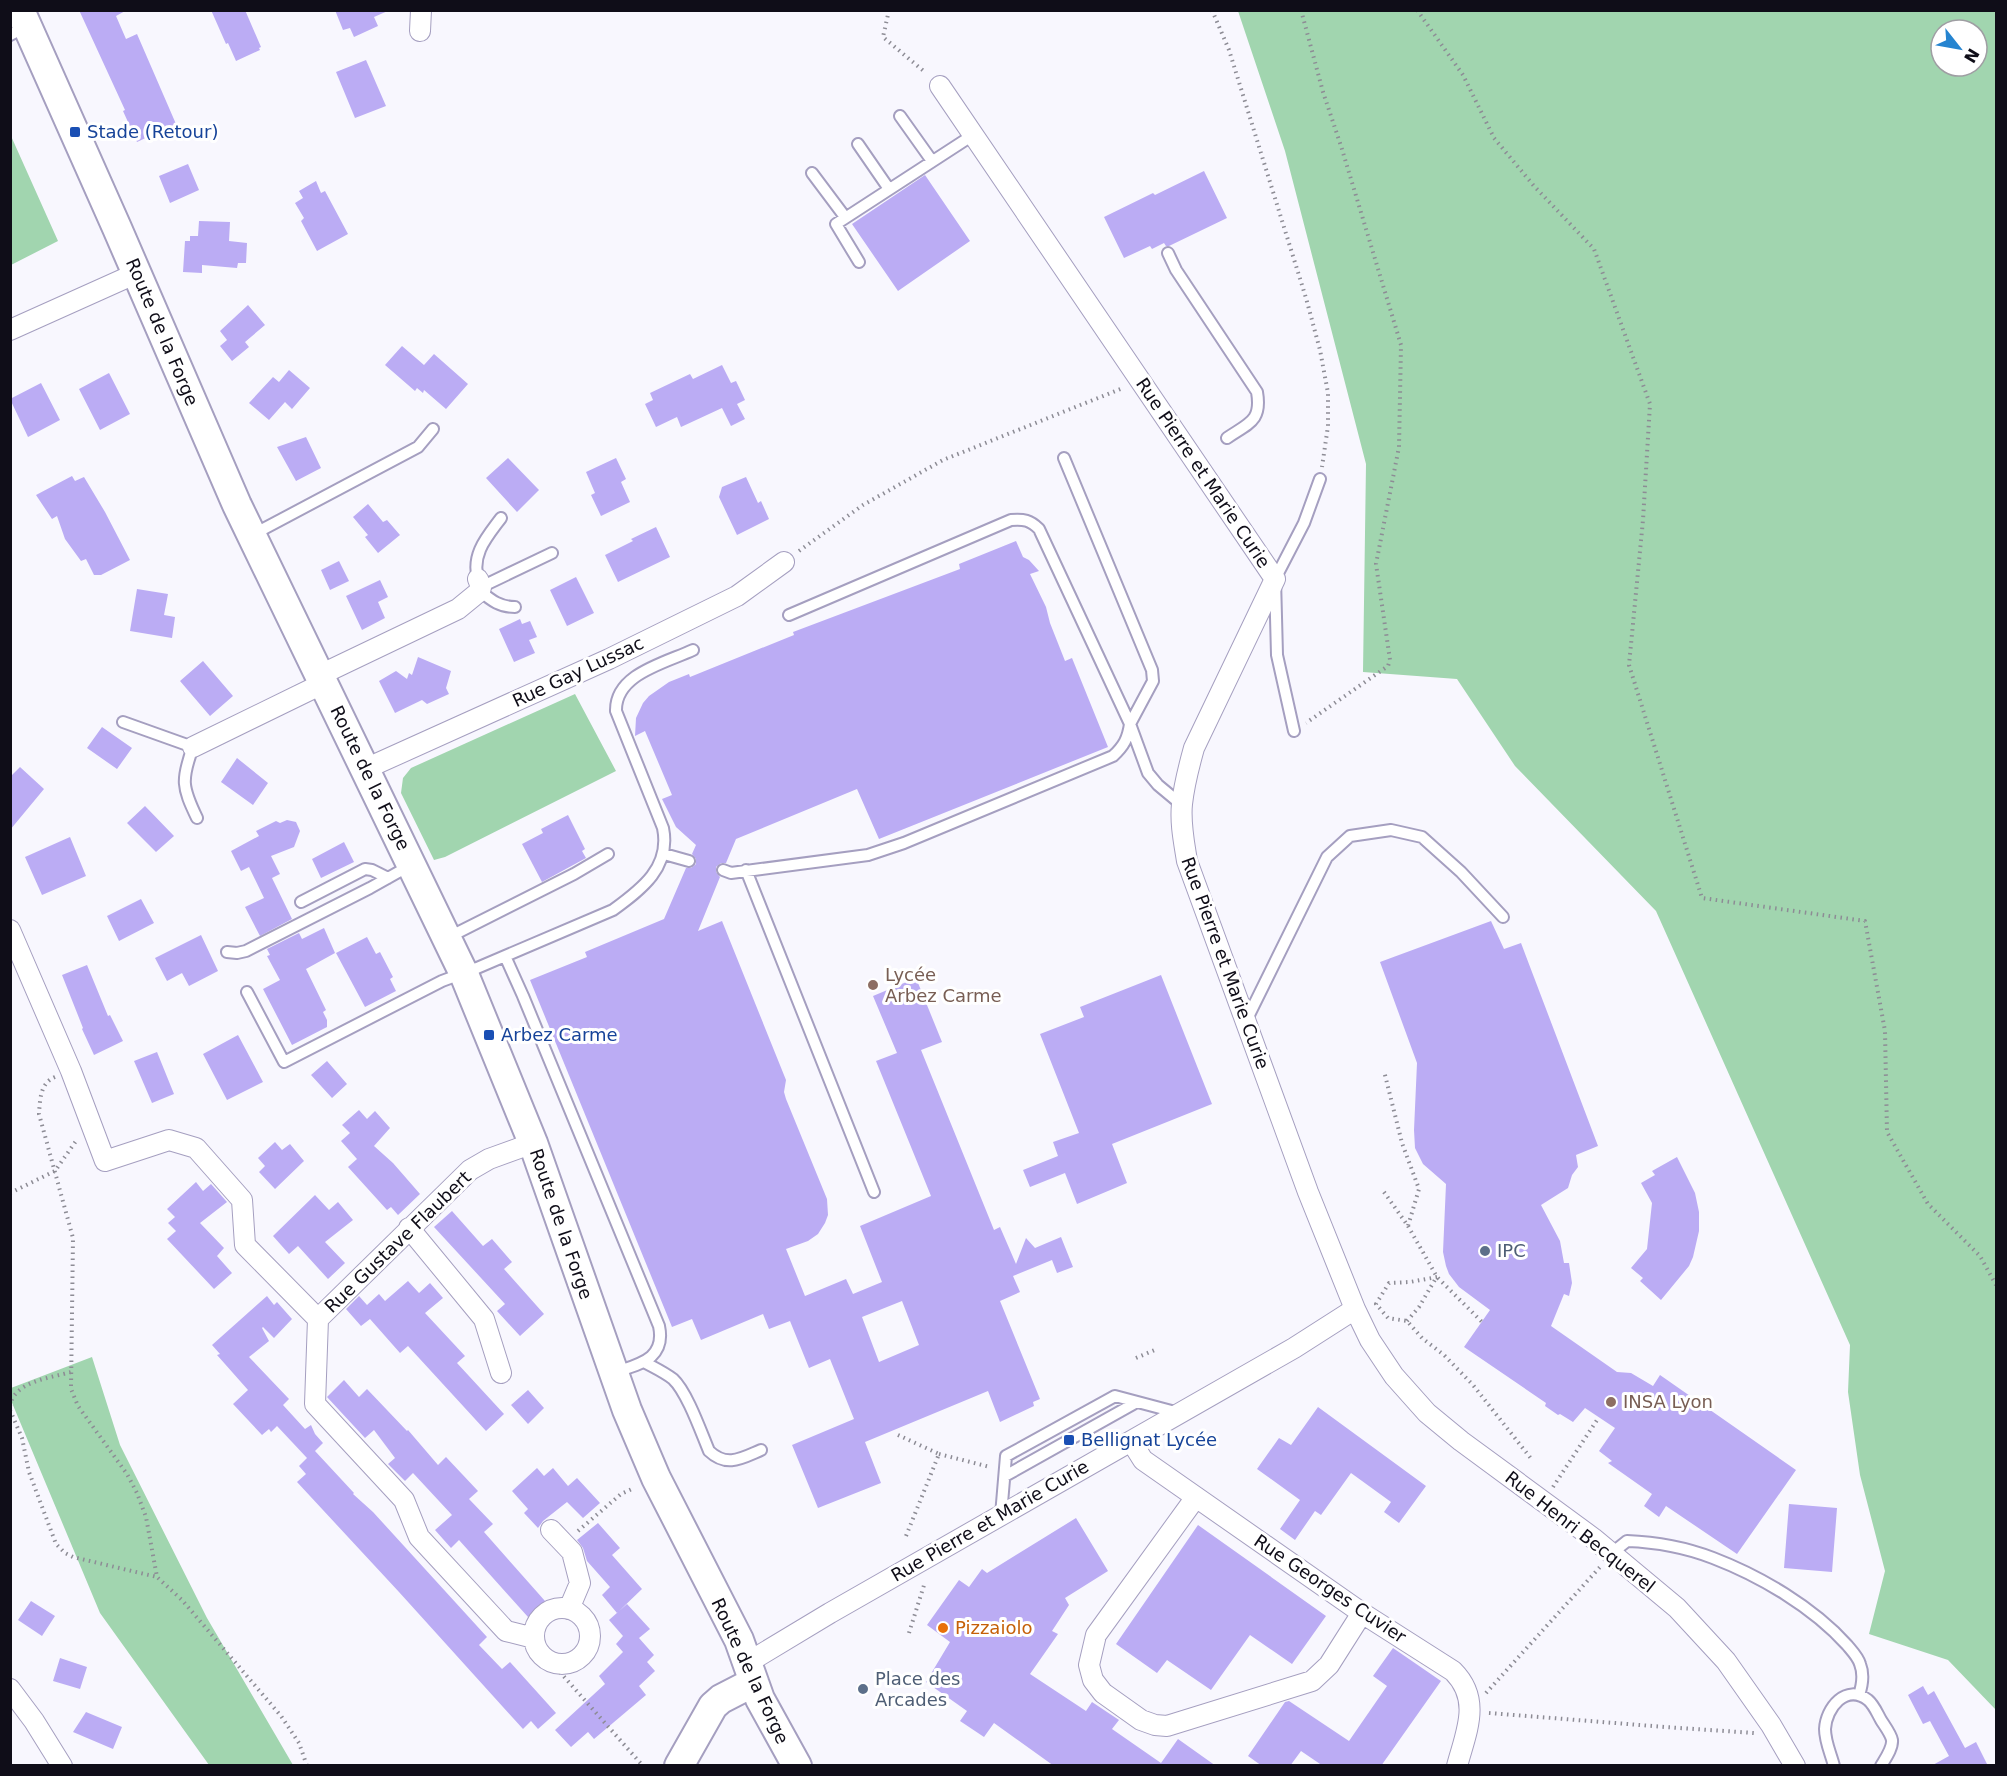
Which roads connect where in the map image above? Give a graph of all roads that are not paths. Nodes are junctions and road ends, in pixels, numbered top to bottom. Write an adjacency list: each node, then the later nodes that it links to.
1 (421, 10): 3 (street)
2 (19, 24): 14 (main road, Route de la Forge)
3 (420, 32)
4 (940, 86): 6 (street, Rue Pierre et Marie Curie)
5 (900, 116): 8 (lane)
6 (974, 135): 8 (lane); 24 (street, Rue Pierre et Marie Curie)
7 (858, 144): 10 (lane)
8 (932, 161): 10 (lane)
9 (812, 173): 11 (lane)
10 (889, 189): 11 (lane)
11 (845, 217): 13 (lane)
12 (1168, 253): 17 (lane)
13 (860, 262)
14 (137, 273): 15 (street); 21 (main road, Route de la Forge)
15 (10, 330)
16 (433, 429): 21 (lane)
17 (1227, 438)
18 (1064, 458): 31 (lane)
19 (1320, 479): 24 (lane)
20 (501, 518): 25 (lane)
21 (252, 535): 29 (main road, Route de la Forge)
22 (552, 553): 25 (lane)
23 (784, 561): 34 (street, Rue Gay Lussac)
24 (1275, 579): 32 (lane); 35 (street, Rue Pierre et Marie Curie)
25 (480, 586): 26 (lane); 29 (street)
26 (515, 607)
27 (789, 615): 31 (lane)
28 (693, 650): 38 (lane)
29 (322, 679): 33 (street, Route de la Forge); 34 (main road, Route de la Forge)
30 (123, 722): 33 (lane)
31 (1130, 724): 35 (lane); 41 (lane)
32 (1294, 731)
33 (193, 747): 36 (lane)
34 (365, 769): 42 (main road, Route de la Forge)
35 (1182, 805): 51 (street, Rue Pierre et Marie Curie)
36 (197, 818)
37 (608, 854): 46 (lane)
38 (664, 854): 39 (lane); 48 (lane)
39 (689, 861)
40 (723, 870): 41 (lane)
41 (746, 870): 53 (lane)
42 (400, 872): 43 (lane); 46 (main road, Route de la Forge); 47 (lane)
43 (301, 902)
44 (1503, 916): 51 (lane)
45 (10, 930): 56 (street, Rue Gustave Flaubert)
46 (447, 939): 49 (main road, Route de la Forge)
47 (227, 952)
48 (505, 956): 49 (lane); 57 (lane)
49 (464, 974): 50 (lane); 52 (main road, Route de la Forge)
50 (247, 992)
51 (1246, 1022): 55 (street, Rue Pierre et Marie Curie)
52 (533, 1143): 54 (street, Rue Gustave Flaubert); 59 (main road, Route de la Forge)
53 (874, 1192)
54 (409, 1228): 56 (street, Rue Gustave Flaubert); 58 (street)
55 (1355, 1309): 61 (street, Rue Pierre et Marie Curie); 68 (street, Rue Henri Becquerel)
56 (318, 1319): 71 (street)
57 (644, 1362): 59 (lane); 63 (lane)
58 (501, 1372)
59 (614, 1373): 72 (main road, Route de la Forge)
60 (1137, 1402): 61 (lane); 64 (lane); 64 (lane)
61 (1179, 1413): 62 (street, Rue Pierre et Marie Curie)
62 (1131, 1441): 65 (street, Rue Georges Cuvier); 66 (street, Rue Pierre et Marie Curie)
63 (761, 1450)
64 (1005, 1476): 66 (lane)
65 (1196, 1497): 70 (street, Rue Georges Cuvier); 70 (street)
66 (1001, 1515): 72 (street, Rue Pierre et Marie Curie)
67 (557, 1536): 69 (street)
68 (1612, 1553): 74 (lane); 79 (street, Rue Henri Becquerel)
69 (568, 1609): 71 (street); 71 (street)
70 (1362, 1612): 78 (street, Rue Georges Cuvier)
71 (534, 1638)
72 (750, 1673): 76 (main road); 77 (main road, Route de la Forge)
73 (10, 1689): 75 (street)
74 (1859, 1695): 80 (lane); 81 (lane)
75 (62, 1766)
76 (679, 1766)
77 (796, 1766)
78 (1456, 1766)
79 (1795, 1766)
80 (1834, 1766)
81 (1881, 1766)

